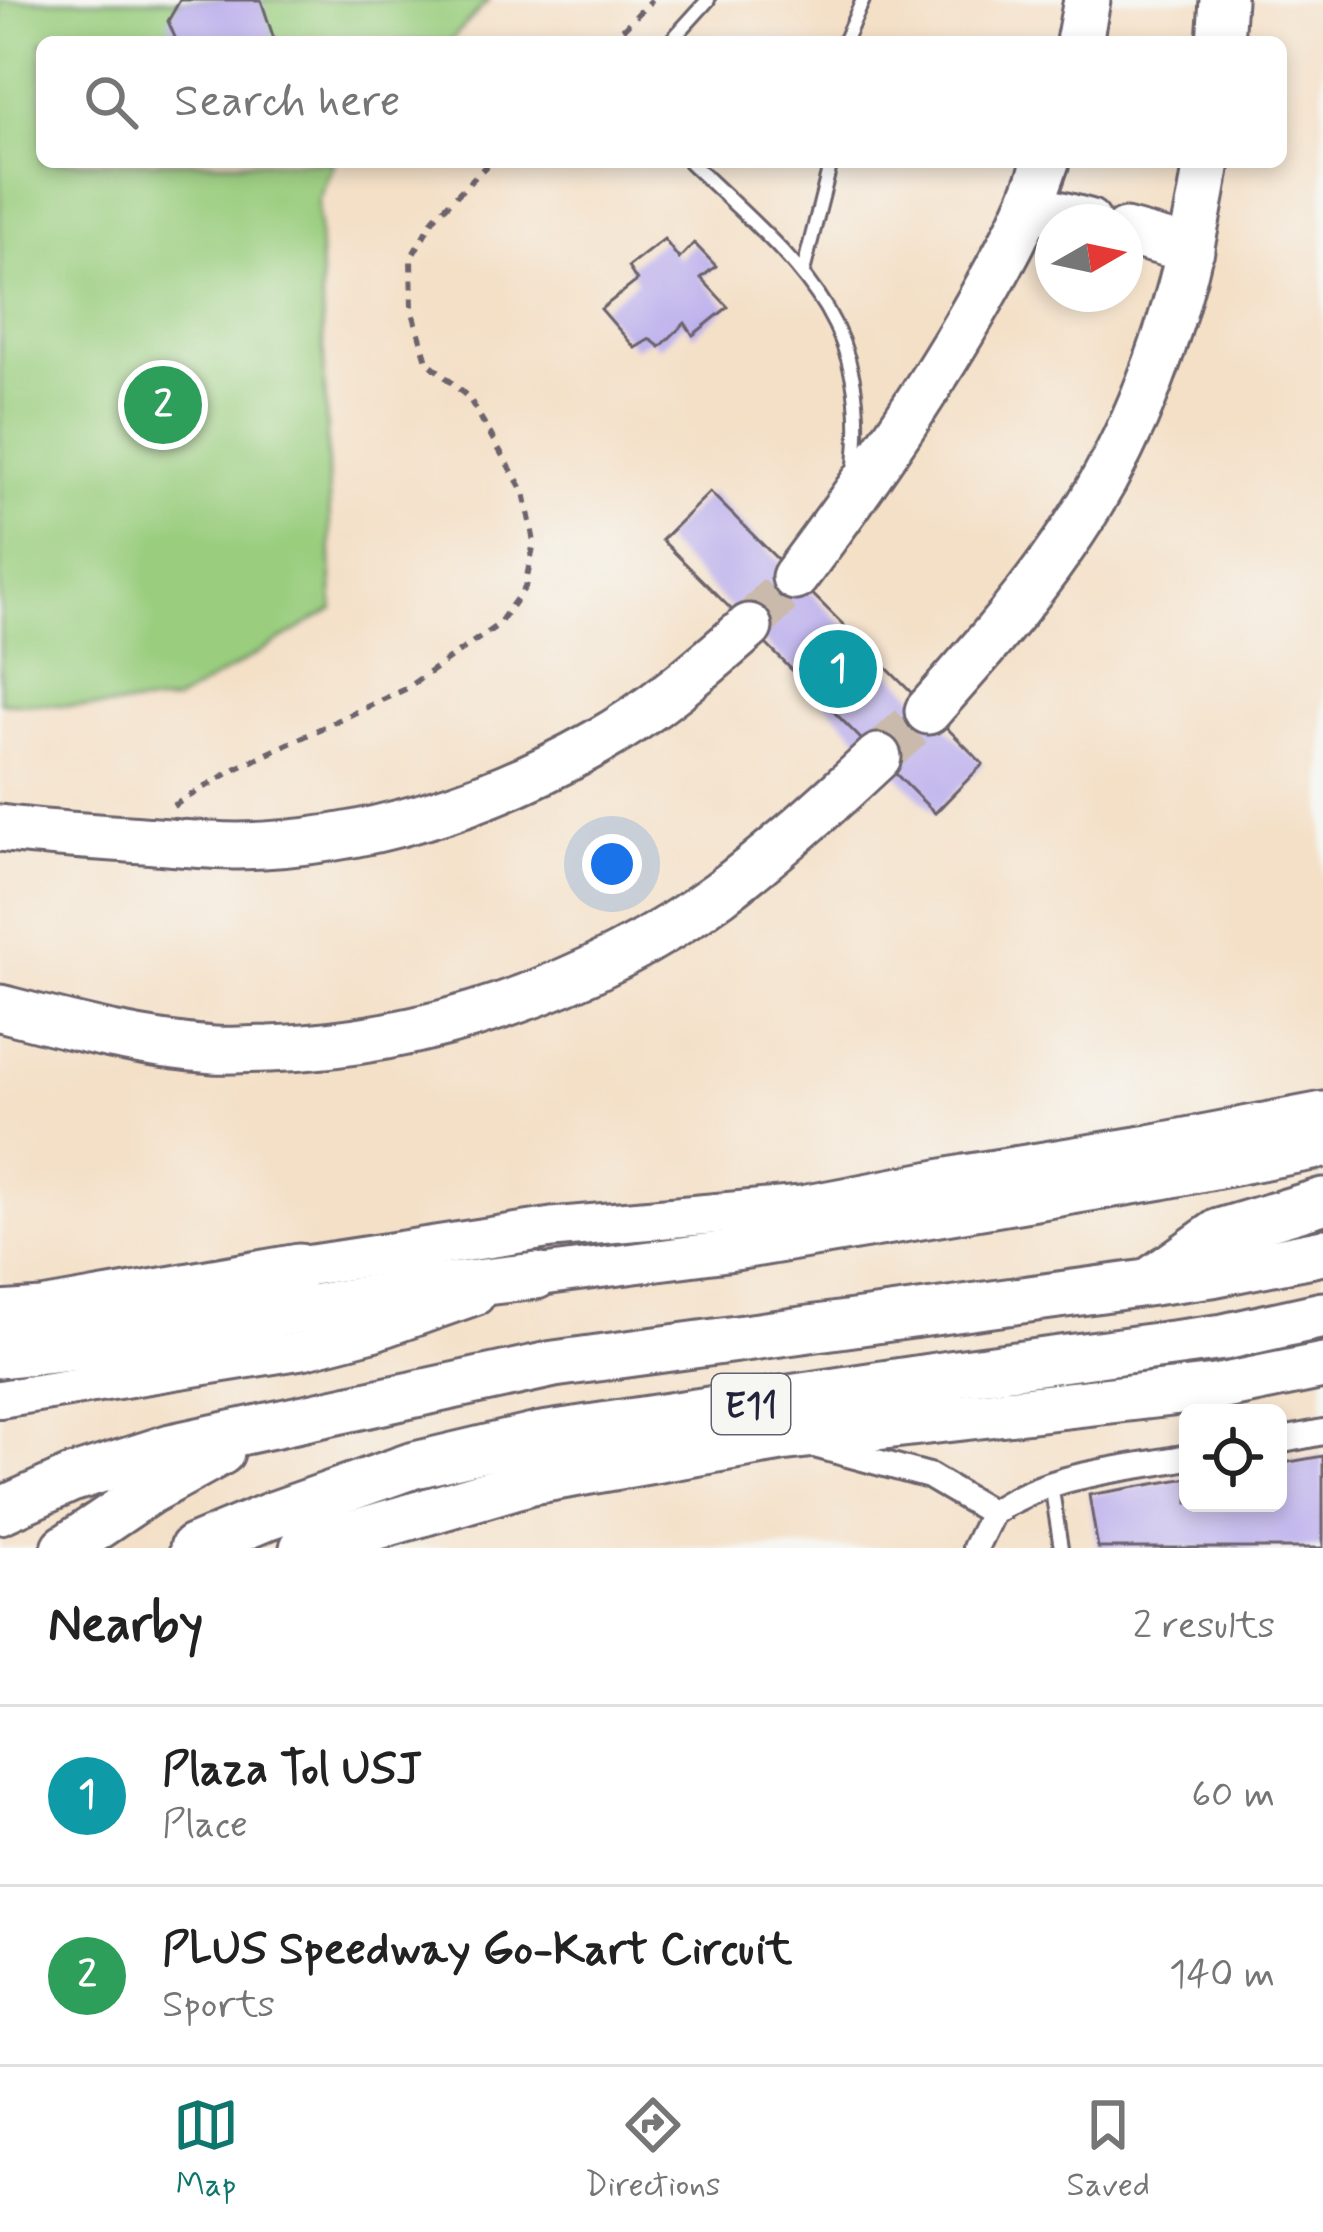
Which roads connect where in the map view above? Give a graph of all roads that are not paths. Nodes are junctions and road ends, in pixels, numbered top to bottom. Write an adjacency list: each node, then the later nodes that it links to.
1 (708, 0): 5 (lane)
2 (863, 0): 6 (lane)
3 (1087, 0): 7 (highway)
4 (1222, 0): 8 (highway)
5 (675, 36)
6 (847, 36)
7 (1080, 36)
8 (1220, 36)
9 (696, 168): 17 (lane)
10 (829, 168): 17 (lane)
11 (1044, 168): 13 (highway)
12 (1206, 168): 16 (highway)
13 (1031, 207): 14 (highway); 18 (highway)
14 (1035, 208)
15 (1143, 237): 16 (highway)
16 (1191, 250): 21 (highway)
17 (802, 272): 18 (lane)
18 (851, 502): 19 (highway)
19 (795, 577)
20 (749, 627): 23 (highway)
21 (928, 711)
22 (878, 758): 24 (highway)
23 (0, 828)
24 (0, 1008)
25 (1323, 1112): 29 (main road)
26 (1323, 1148): 30 (main road)
27 (1323, 1201): 31 (highway)
28 (1323, 1252): 31 (highway, E11)
29 (299, 1268): 32 (street); 33 (highway)
30 (536, 1276): 35 (highway); 37 (street)
31 (1147, 1283): 38 (highway, E11)
32 (0, 1294)
33 (0, 1315)
34 (1323, 1315): 47 (highway, E11)
35 (0, 1355)
36 (1323, 1366): 40 (highway)
37 (0, 1399)
38 (276, 1422): 44 (highway); 46 (highway, E11)
39 (1323, 1432): 41 (street)
40 (781, 1438): 45 (street); 48 (highway)
41 (1287, 1439)
42 (1179, 1459): 43 (street)
43 (1051, 1483): 45 (street); 50 (lane)
44 (0, 1511)
45 (992, 1513): 49 (street)
46 (65, 1548)
47 (193, 1548)
48 (303, 1548)
49 (975, 1548)
50 (1061, 1548)

